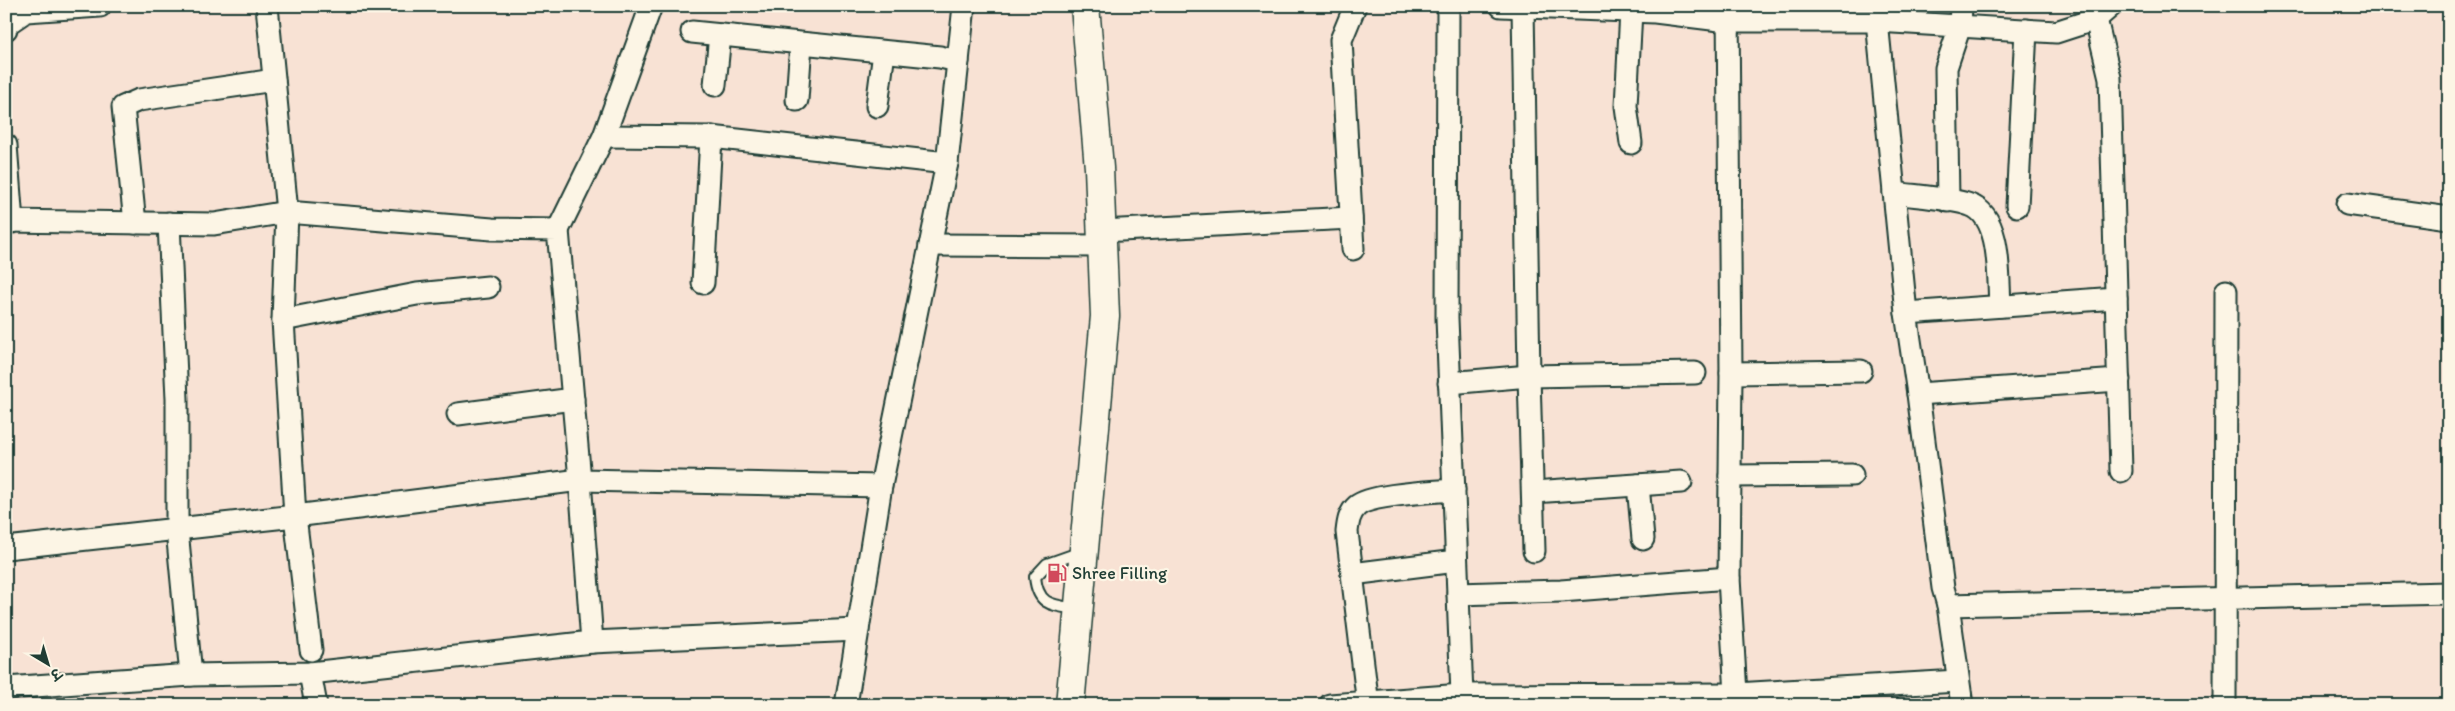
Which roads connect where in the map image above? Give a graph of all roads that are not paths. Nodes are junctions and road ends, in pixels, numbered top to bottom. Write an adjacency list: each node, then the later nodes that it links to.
1 (100, 6): 18 (street)
2 (267, 6): 25 (street)
3 (651, 6): 29 (street)
4 (964, 6): 24 (street)
5 (1086, 6): 45 (street)
6 (1355, 6): 39 (street)
7 (1448, 6): 60 (street)
8 (1501, 6): 9 (street)
9 (1523, 7): 10 (street); 58 (street)
10 (1551, 7): 12 (street)
11 (1655, 9): 12 (street); 15 (street)
12 (1631, 11): 31 (street)
13 (1843, 13): 15 (street); 17 (street)
14 (2104, 13): 19 (street); 51 (street)
15 (1728, 14): 57 (street)
16 (1960, 16): 17 (street); 19 (street); 35 (street)
17 (1878, 21): 34 (street)
18 (6, 29)
19 (2026, 30): 37 (street)
20 (692, 32): 21 (street)
21 (720, 35): 22 (street); 26 (street)
22 (802, 44): 23 (street); 27 (street)
23 (884, 52): 24 (street); 28 (street)
24 (958, 61): 33 (street)
25 (274, 80): 38 (street); 42 (street)
26 (715, 85)
27 (797, 100)
28 (877, 106)
29 (604, 136): 30 (street); 44 (street)
30 (711, 137): 33 (street); 48 (street)
31 (1631, 142)
32 (6, 145): 41 (street)
33 (947, 163): 46 (street)
34 (1894, 193): 35 (street); 53 (street)
35 (1948, 201): 52 (street)
36 (2347, 204): 40 (street)
37 (2017, 206)
38 (287, 212): 43 (street); 44 (street); 54 (street)
39 (1351, 218): 45 (street); 47 (street)
40 (2449, 218)
41 (9, 222): 42 (street)
42 (135, 223): 43 (street)
43 (169, 223): 74 (street)
44 (558, 230): 62 (street)
45 (1102, 239): 46 (street); 77 (street)
46 (930, 245): 70 (street)
47 (1353, 249)
48 (703, 283)
49 (488, 287): 54 (street)
50 (2226, 291): 84 (street)
51 (2116, 298): 52 (street); 59 (street)
52 (2000, 306): 53 (street)
53 (1906, 313): 61 (street)
54 (284, 320): 73 (street)
55 (1861, 371): 57 (street)
56 (1695, 373): 58 (street)
57 (1731, 373): 66 (street)
58 (1529, 376): 60 (street); 72 (street)
59 (2119, 380): 61 (street); 64 (street)
60 (1450, 383): 71 (street)
61 (1918, 394): 85 (street)
62 (573, 399): 63 (street); 67 (street)
63 (458, 414)
64 (2121, 471)
65 (1852, 475): 66 (street)
66 (1730, 476): 81 (street)
67 (580, 480): 70 (street); 73 (street); 88 (street)
68 (1681, 482): 69 (street)
69 (1638, 485): 72 (street); 75 (street)
70 (881, 486): 87 (street)
71 (1454, 490): 79 (street); 80 (street)
72 (1532, 492): 78 (street)
73 (295, 516): 74 (street); 89 (street)
74 (176, 530): 76 (street); 91 (street)
75 (1643, 539)
76 (6, 548)
77 (1084, 551): 86 (street); 86 (lane)
78 (1534, 551)
79 (1456, 561): 80 (street); 83 (street)
80 (1352, 574): 98 (street)
81 (1729, 578): 83 (street); 97 (street)
82 (2449, 593): 84 (street)
83 (1458, 594): 94 (street)
84 (2227, 597): 85 (street); 104 (street)
85 (1948, 605): 92 (street)
86 (1079, 609): 101 (street)
87 (858, 630): 88 (street); 100 (street)
88 (592, 642): 90 (street)
89 (312, 650)
90 (310, 673): 91 (street); 99 (street)
91 (191, 676): 93 (street)
92 (1958, 681): 97 (street); 103 (street)
93 (6, 688)
94 (1462, 695): 95 (street); 98 (street)
95 (1497, 700): 96 (street)
96 (1616, 700): 97 (street)
97 (1737, 700)
98 (1368, 703): 102 (street)
99 (316, 705)
100 (846, 705)
101 (1070, 705)
102 (1330, 705)
103 (1962, 705)
104 (2226, 705)

